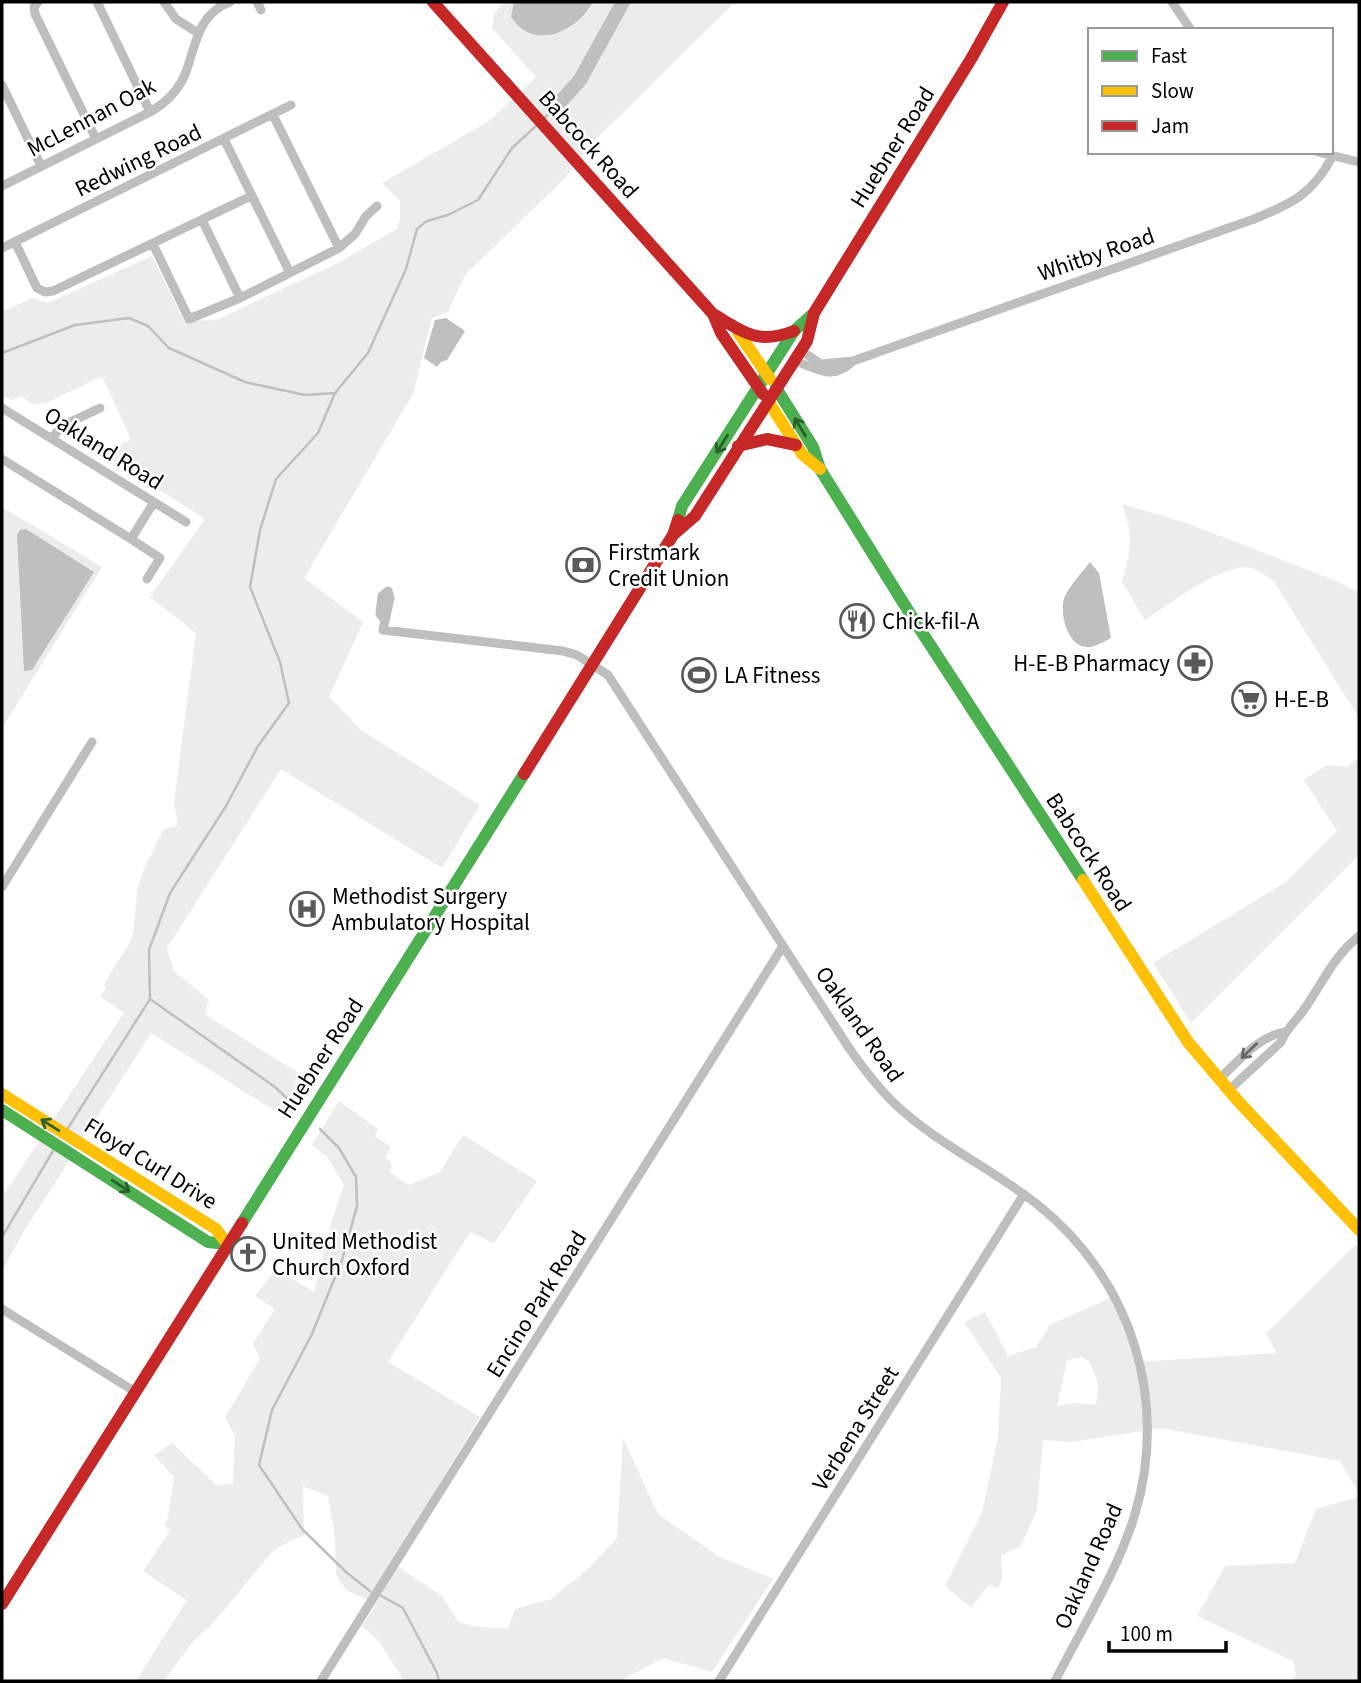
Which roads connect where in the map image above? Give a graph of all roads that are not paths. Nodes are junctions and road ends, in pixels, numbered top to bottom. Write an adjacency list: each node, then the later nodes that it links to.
1 (97, 2): 12 (street)
2 (164, 2): 9 (street)
3 (230, 2): 9 (street, McLennan Oak)
4 (433, 2): 31 (main road, Babcock Road)
5 (1003, 2): 30 (main road, Huebner Road)
6 (1172, 2): 8 (street)
7 (36, 4): 14 (street)
8 (1190, 28)
9 (198, 33): 12 (street, McLennan Oak)
10 (2, 85): 19 (street)
11 (291, 105): 13 (street, Redwing Road)
12 (150, 112): 14 (street, McLennan Oak)
13 (273, 115): 15 (street, Redwing Road); 27 (street)
14 (96, 139): 19 (street, McLennan Oak)
15 (224, 139): 21 (street); 24 (street, Redwing Road)
16 (1324, 154): 17 (street)
17 (1332, 157): 18 (street); 34 (street, Whitby Road)
18 (1359, 162)
19 (41, 166): 20 (street, McLennan Oak)
20 (2, 186)
21 (251, 196): 23 (street); 28 (street)
22 (377, 206): 27 (street)
23 (202, 220): 25 (street); 29 (street)
24 (15, 242): 25 (street); 26 (street, Redwing Road)
25 (153, 244): 29 (street)
26 (2, 248)
27 (339, 248): 28 (street)
28 (290, 273): 29 (street)
29 (240, 298)
30 (814, 313): 33 (main road, Huebner Road); 34 (main road, Huebner Road)
31 (713, 314): 32 (main road, Babcock Road); 36 (main road, Babcock Road)
32 (733, 325): 33 (main road); 35 (main road, Babcock Road)
33 (794, 331): 35 (main road, Huebner Road)
34 (797, 356): 37 (main road, Huebner Road)
35 (766, 373): 36 (main road, Huebner Road); 37 (main road, Babcock Road)
36 (758, 386): 38 (main road, Babcock Road); 49 (main road, Huebner Road, one-way to 49)
37 (776, 388): 38 (main road, Huebner Road); 46 (main road, Babcock Road, one-way to 37)
38 (768, 401): 43 (main road, Babcock Road); 44 (main road, Huebner Road)
39 (100, 408): 42 (street)
40 (4, 409): 41 (street); 42 (street, Oakland Road)
41 (2, 421)
42 (52, 438): 47 (street, Oakland Road)
43 (796, 445): 44 (main road); 46 (main road, Babcock Road)
44 (738, 446): 49 (main road, Huebner Road)
45 (2, 459): 50 (street)
46 (820, 469): 59 (main road, Babcock Road)
47 (154, 502): 48 (street, Oakland Road); 50 (street)
48 (186, 522)
49 (673, 535): 53 (main road, Huebner Road)
50 (131, 539): 51 (street)
51 (147, 579)
52 (384, 619): 53 (street, Oakland Road)
53 (593, 664): 57 (street, Oakland Road); 67 (main road, Huebner Road)
54 (92, 742): 55 (street)
55 (2, 887)
56 (1359, 936): 58 (street)
57 (783, 946): 65 (street, Oakland Road); 71 (street, Encino Park Road)
58 (1285, 1032): 59 (street, one-way to 59); 60 (street)
59 (1219, 1079): 60 (main road, Babcock Road)
60 (1229, 1090): 66 (main road, Babcock Road)
61 (2, 1094): 63 (main road, Floyd Curl Drive, one-way to 61)
62 (2, 1110): 64 (main road, Floyd Curl Drive)
63 (90, 1150): 64 (main road); 67 (main road, Floyd Curl Drive)
64 (85, 1163): 67 (main road, Floyd Curl Drive, one-way to 67)
65 (1024, 1194): 72 (street, Verbena Street); 73 (street, Oakland Road)
66 (1359, 1230)
67 (228, 1244): 69 (main road, Huebner Road)
68 (2, 1309): 69 (street)
69 (134, 1391): 70 (main road, Huebner Road)
70 (2, 1604)
71 (320, 1681)
72 (719, 1681)
73 (1055, 1681)

